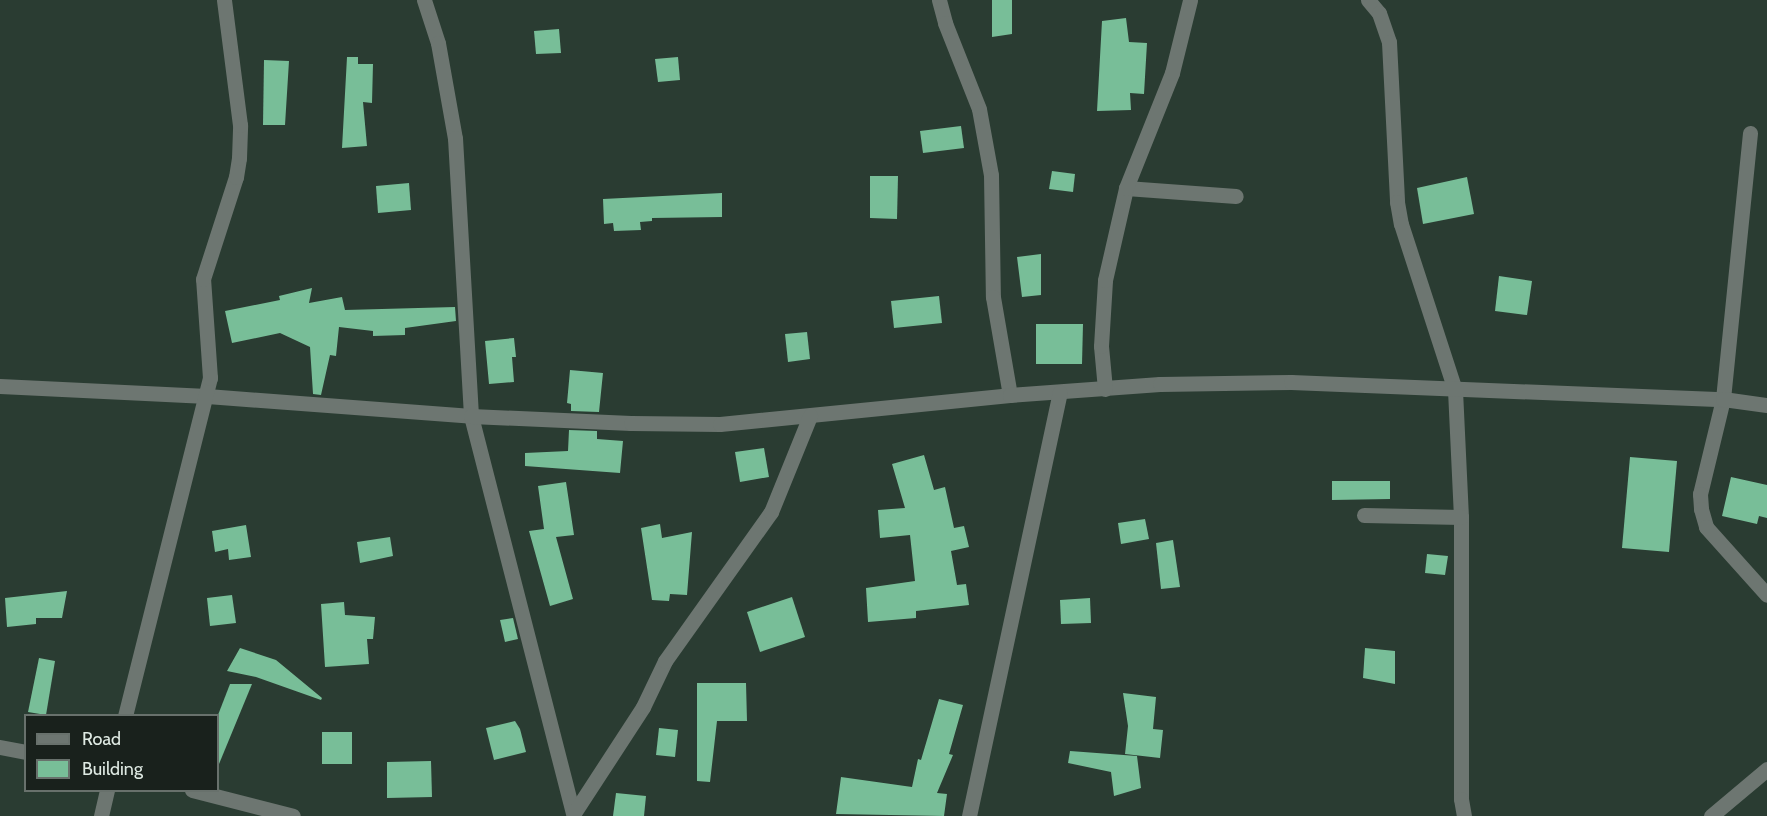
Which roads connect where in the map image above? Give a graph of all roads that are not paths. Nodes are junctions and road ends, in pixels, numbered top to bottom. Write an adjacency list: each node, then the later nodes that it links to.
1 (224, 0): 14 (street)
2 (424, 0): 17 (street)
3 (939, 0): 13 (street)
4 (1190, 0): 7 (street)
5 (1368, 0): 11 (street)
6 (1749, 133): 15 (street)
7 (1126, 188): 8 (street); 10 (street)
8 (1236, 196)
9 (0, 386): 14 (street)
10 (1105, 389): 11 (street); 12 (street)
11 (1455, 390): 15 (street); 20 (street)
12 (1060, 393): 13 (street); 31 (street)
13 (1010, 395): 18 (street)
14 (207, 396): 17 (street); 22 (street)
15 (1724, 399): 16 (street); 21 (street)
16 (1767, 405)
17 (471, 416): 18 (street); 28 (street)
18 (810, 416): 28 (street)
19 (1364, 515): 20 (street)
20 (1461, 517): 32 (street)
21 (1767, 595)
22 (126, 714)
23 (0, 747): 24 (street)
24 (24, 753)
25 (1767, 769): 33 (street)
26 (107, 792): 29 (street)
27 (200, 792): 30 (street)
28 (574, 814)
29 (101, 816)
30 (293, 816)
31 (969, 816)
32 (1464, 816)
33 (1711, 816)

